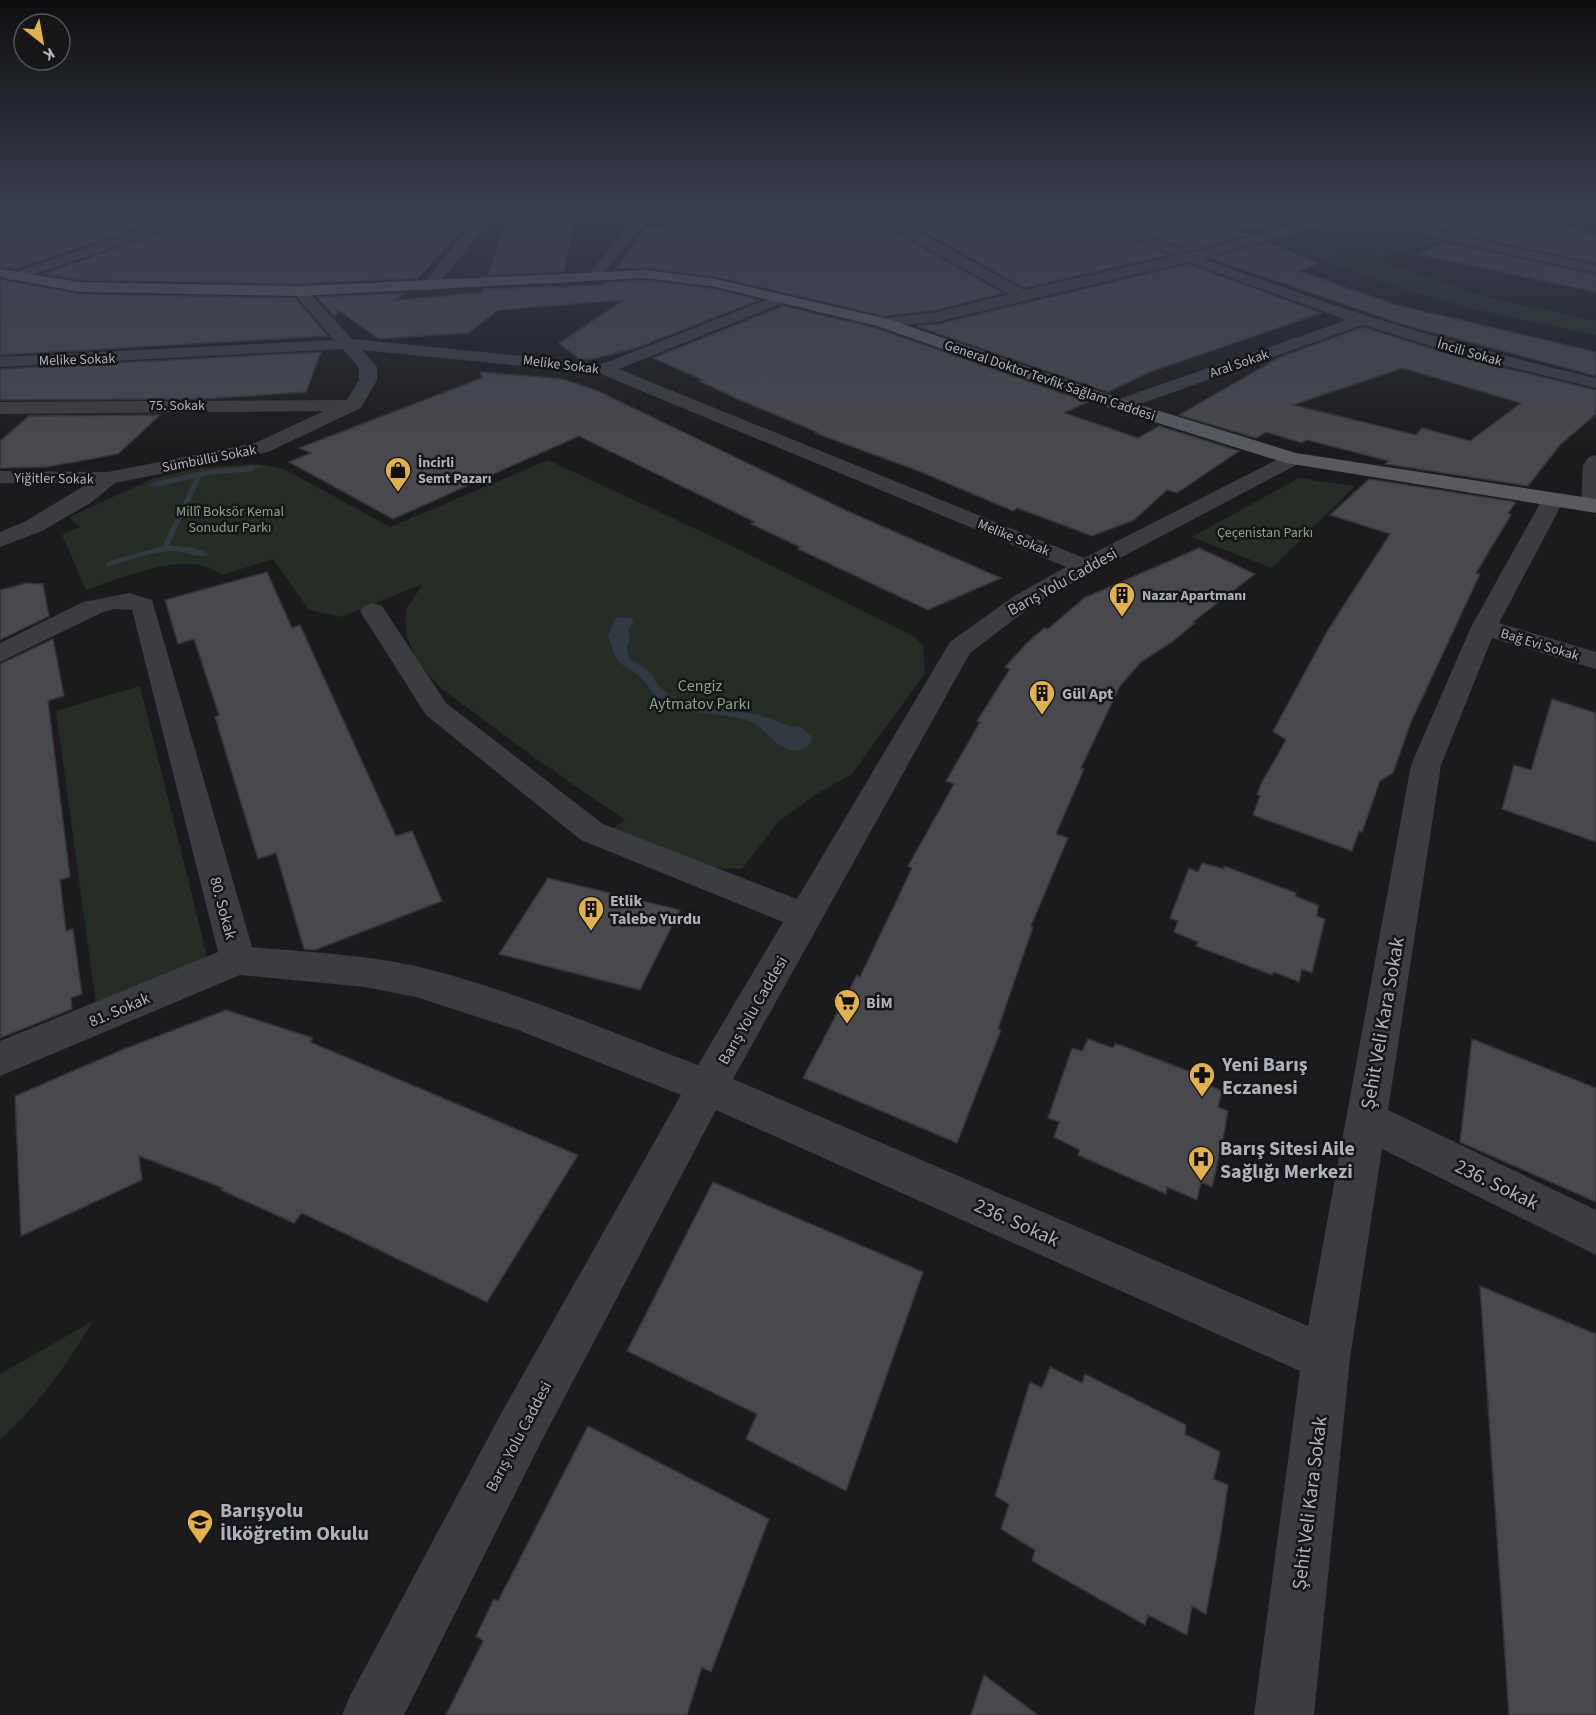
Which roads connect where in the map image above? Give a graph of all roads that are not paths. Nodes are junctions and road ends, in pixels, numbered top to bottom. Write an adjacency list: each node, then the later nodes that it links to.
1 (300, 291): 12 (street)
2 (752, 291): 7 (main road, General Doktor Tevfik Sağlam Caddesi)
3 (1015, 291): 6 (street)
4 (1040, 291): 6 (street)
5 (1277, 291): 9 (street, İncili Sokak)
6 (1022, 295): 8 (street)
7 (783, 298): 10 (main road, General Doktor Tevfik Sağlam Caddesi); 14 (street)
8 (937, 317): 10 (street); 11 (street)
9 (1359, 321): 15 (street, İncili Sokak); 17 (street, Aral Sokak)
10 (882, 322): 11 (main road, General Doktor Tevfik Sağlam Caddesi)
11 (921, 335): 17 (main road, General Doktor Tevfik Sağlam Caddesi)
12 (347, 344): 13 (street, Melike Sokak); 14 (street, Melike Sokak); 16 (street)
13 (0, 362)
14 (604, 369): 26 (street, Melike Sokak)
15 (1596, 383)
16 (354, 404): 18 (street, 75. Sokak); 22 (street, Sümbüllü Sokak)
17 (1120, 405): 19 (main road, General Doktor Tevfik Sağlam Caddesi)
18 (0, 408)
19 (1293, 459): 23 (main road, General Doktor Tevfik Sağlam Caddesi); 26 (street, Barış Yolu Caddesi)
20 (1596, 461): 24 (street)
21 (0, 477): 22 (street, Yiğitler Sokak)
22 (108, 478): 25 (street, Sümbüllü Sokak)
23 (1553, 501): 24 (main road, General Doktor Tevfik Sağlam Caddesi); 28 (street, Şehit Veli Kara Sokak)
24 (1594, 506)
25 (0, 540)
26 (1085, 567): 31 (street, Barış Yolu Caddesi)
27 (374, 611): 31 (street)
28 (1484, 627): 30 (street, Bağ Evi Sokak); 35 (street, Şehit Veli Kara Sokak)
29 (0, 654): 32 (street, 80. Sokak)
30 (1596, 661)
31 (806, 917): 34 (street, Barış Yolu Caddesi)
32 (238, 960): 33 (street, 81. Sokak); 34 (street, 80. Sokak)
33 (0, 1059)
34 (707, 1087): 37 (street, 236. Sokak); 38 (street, Barış Yolu Caddesi)
35 (1366, 1119): 36 (street, 236. Sokak); 37 (street, Şehit Veli Kara Sokak)
36 (1596, 1233)
37 (1326, 1358): 39 (street, Şehit Veli Kara Sokak)
38 (372, 1715)
39 (1284, 1715)

